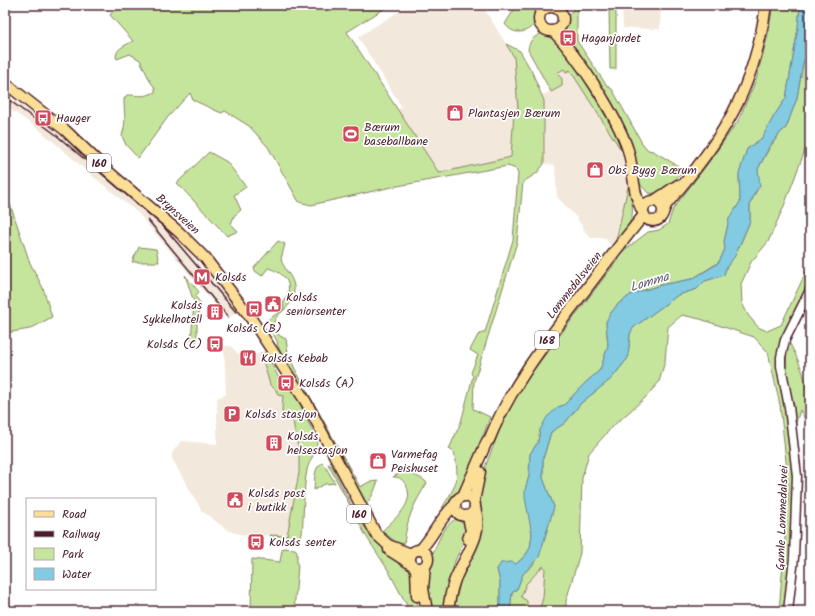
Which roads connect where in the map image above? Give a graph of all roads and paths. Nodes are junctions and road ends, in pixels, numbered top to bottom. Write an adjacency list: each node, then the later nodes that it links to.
1 (766, 5): 5 (main road, 168)
2 (544, 8): 3 (main road); 3 (main road)
3 (558, 28): 6 (main road)
4 (5, 83): 13 (main road, Brynsveien / 160)
5 (689, 176): 7 (main road, 168); 9 (main road, 168)
6 (634, 178): 7 (main road); 8 (main road)
7 (652, 201): 8 (main road, 168); 9 (main road)
8 (644, 213): 10 (main road); 11 (main road, Lommedalsveien / 168)
9 (663, 213): 10 (main road, 168)
10 (654, 221): 11 (main road, Lommedalsveien / 168)
11 (618, 248): 14 (main road, Lommedalsveien / 168)
12 (810, 290): 21 (street, Gamle Lommedalsvei)
13 (300, 395): 16 (main road, Brynsveien / 160); 17 (main road, Brynsveien / 160)
14 (489, 440): 15 (main road, Lommedalsveien / 168); 15 (main road, Lommedalsveien / 168)
15 (466, 508): 16 (main road); 20 (main road, Lommedalsveien / 168)
16 (419, 552): 17 (main road); 17 (main road)
17 (417, 566): 18 (main road); 19 (main road)
18 (421, 611)
19 (427, 611)
20 (448, 611)
21 (788, 611)

